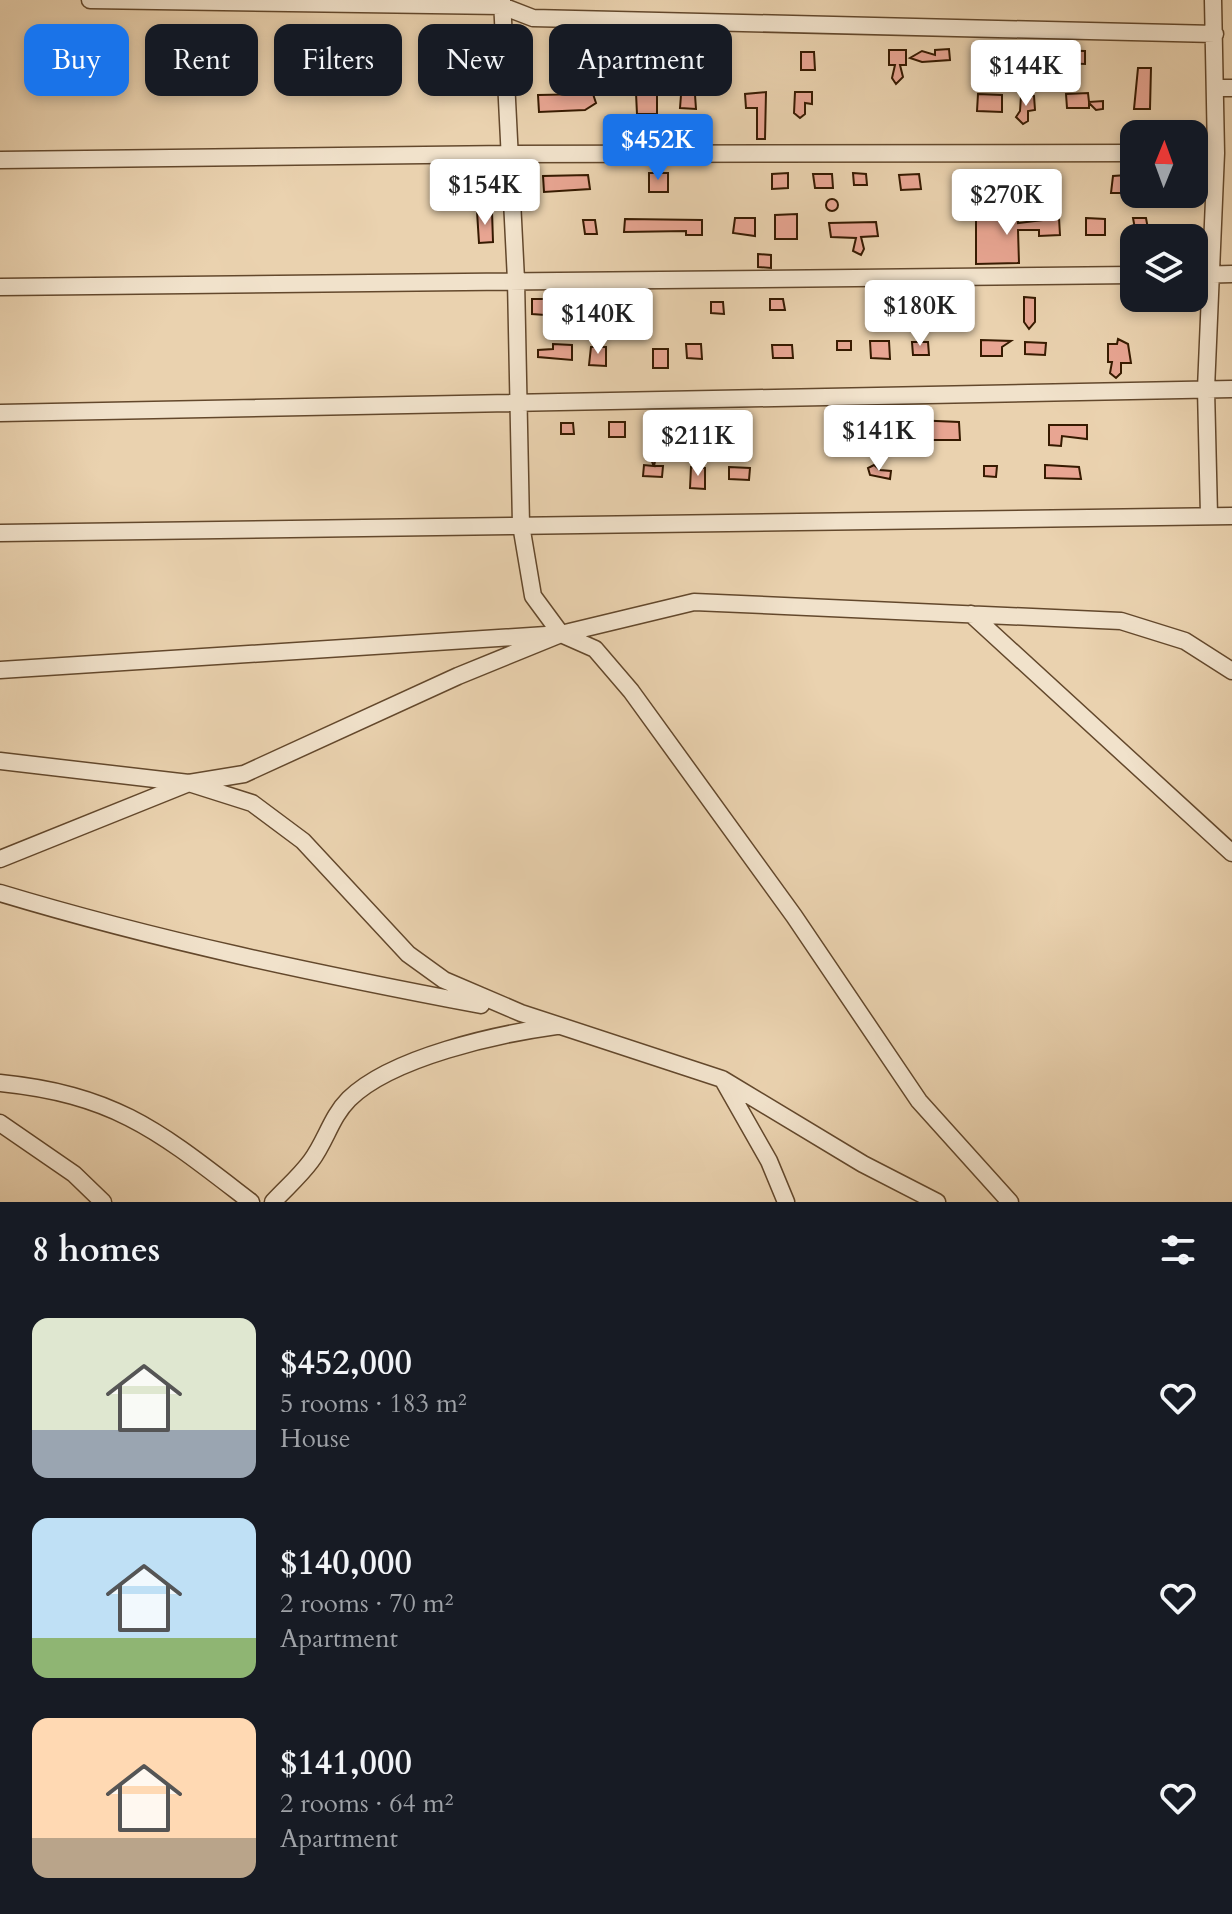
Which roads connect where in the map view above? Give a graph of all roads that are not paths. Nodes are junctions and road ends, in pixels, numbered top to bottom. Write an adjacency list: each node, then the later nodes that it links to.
1 (90, 0): 3 (street)
2 (1213, 0): 4 (street)
3 (502, 3): 4 (street); 9 (street)
4 (1215, 34): 5 (street)
5 (1224, 88): 8 (street)
6 (1120, 153): 9 (street)
7 (1208, 153): 8 (street)
8 (1216, 153): 11 (street)
9 (510, 154): 10 (street); 15 (street)
10 (0, 160)
11 (1208, 224)
12 (1232, 274): 14 (street)
13 (1120, 275): 15 (street)
14 (1208, 275)
15 (516, 280): 16 (street); 20 (street)
16 (0, 287)
17 (1203, 312): 18 (street)
18 (1206, 389): 19 (street); 20 (street); 22 (street)
19 (1232, 389)
20 (520, 403): 21 (street); 24 (street)
21 (0, 413)
22 (1209, 515): 23 (street); 24 (street)
23 (1232, 516)
24 (521, 525): 25 (street); 27 (street)
25 (0, 533)
26 (971, 614): 27 (street); 29 (street); 32 (street)
27 (561, 634): 28 (street); 31 (street); 45 (street)
28 (0, 670)
29 (1232, 671)
30 (0, 761): 31 (street)
31 (189, 783): 33 (street); 35 (street)
32 (1232, 853)
33 (0, 859)
34 (0, 893): 35 (street)
35 (521, 1013): 36 (street)
36 (562, 1025): 37 (street); 42 (street)
37 (722, 1079): 43 (street); 44 (street)
38 (0, 1083): 41 (street)
39 (0, 1123): 40 (street)
40 (103, 1202)
41 (251, 1202)
42 (273, 1202)
43 (786, 1202)
44 (937, 1202)
45 (1010, 1202)

